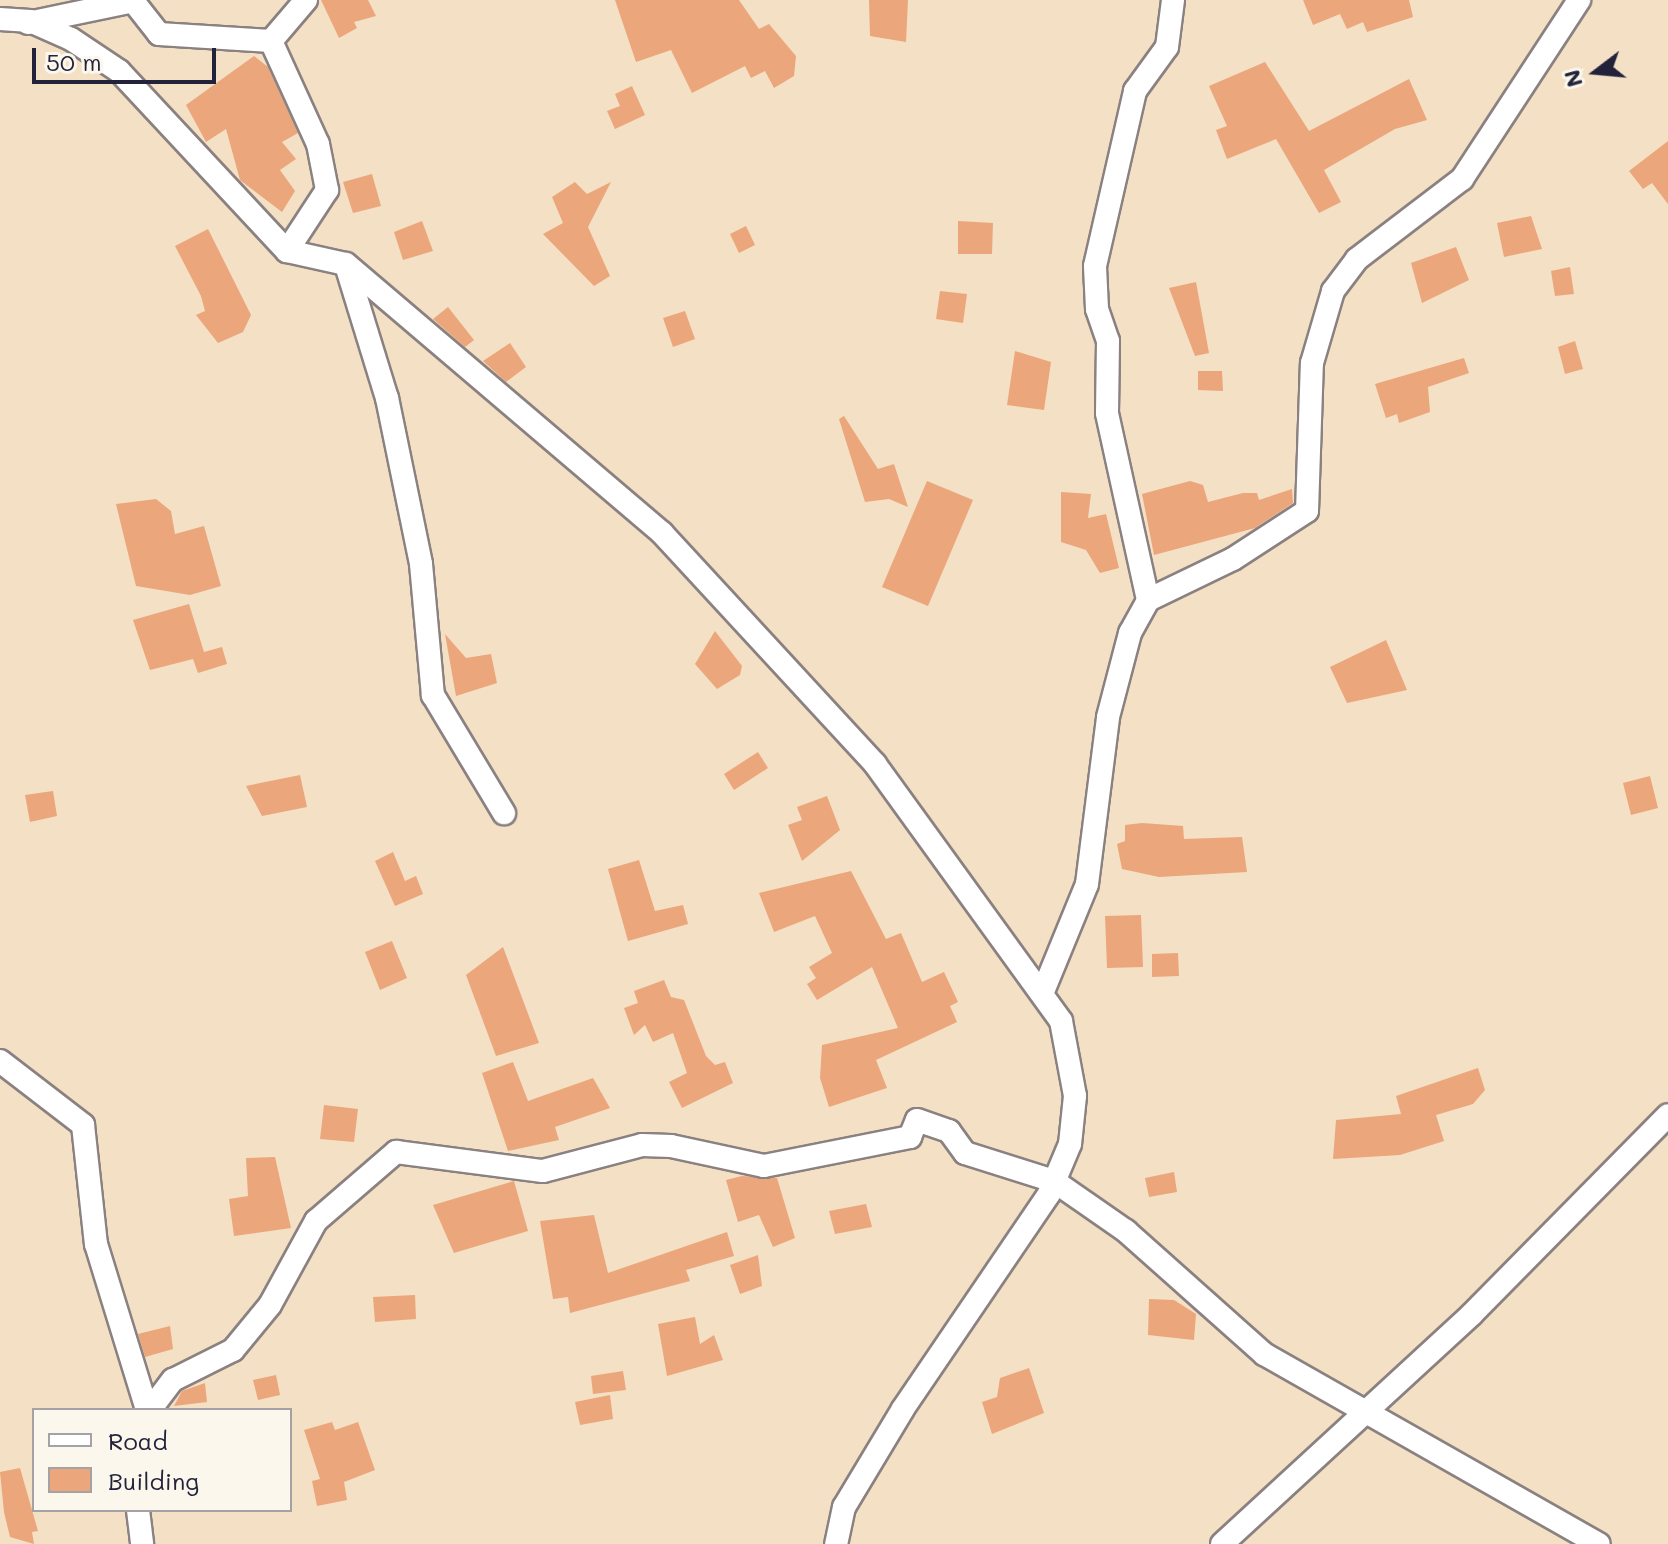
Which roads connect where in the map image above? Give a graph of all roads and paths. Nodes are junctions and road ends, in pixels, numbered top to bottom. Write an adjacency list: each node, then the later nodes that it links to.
1 (306, 0): 7 (street)
2 (1173, 0): 10 (street)
3 (1579, 0): 10 (street)
4 (0, 19): 5 (street)
5 (30, 21): 6 (street); 7 (street); 8 (street)
6 (0, 34)
7 (271, 41): 8 (street)
8 (287, 251): 9 (street)
9 (346, 264): 11 (street); 12 (street)
10 (1148, 600): 12 (street)
11 (504, 813)
12 (1044, 989): 15 (street)
13 (0, 1061): 16 (street)
14 (1668, 1115): 18 (street)
15 (1054, 1181): 17 (street); 18 (street); 21 (street)
16 (148, 1408)
17 (151, 1408)
18 (1360, 1415): 22 (street); 23 (street)
19 (138, 1512): 20 (street)
20 (142, 1544)
21 (836, 1544)
22 (1222, 1544)
23 (1599, 1544)

